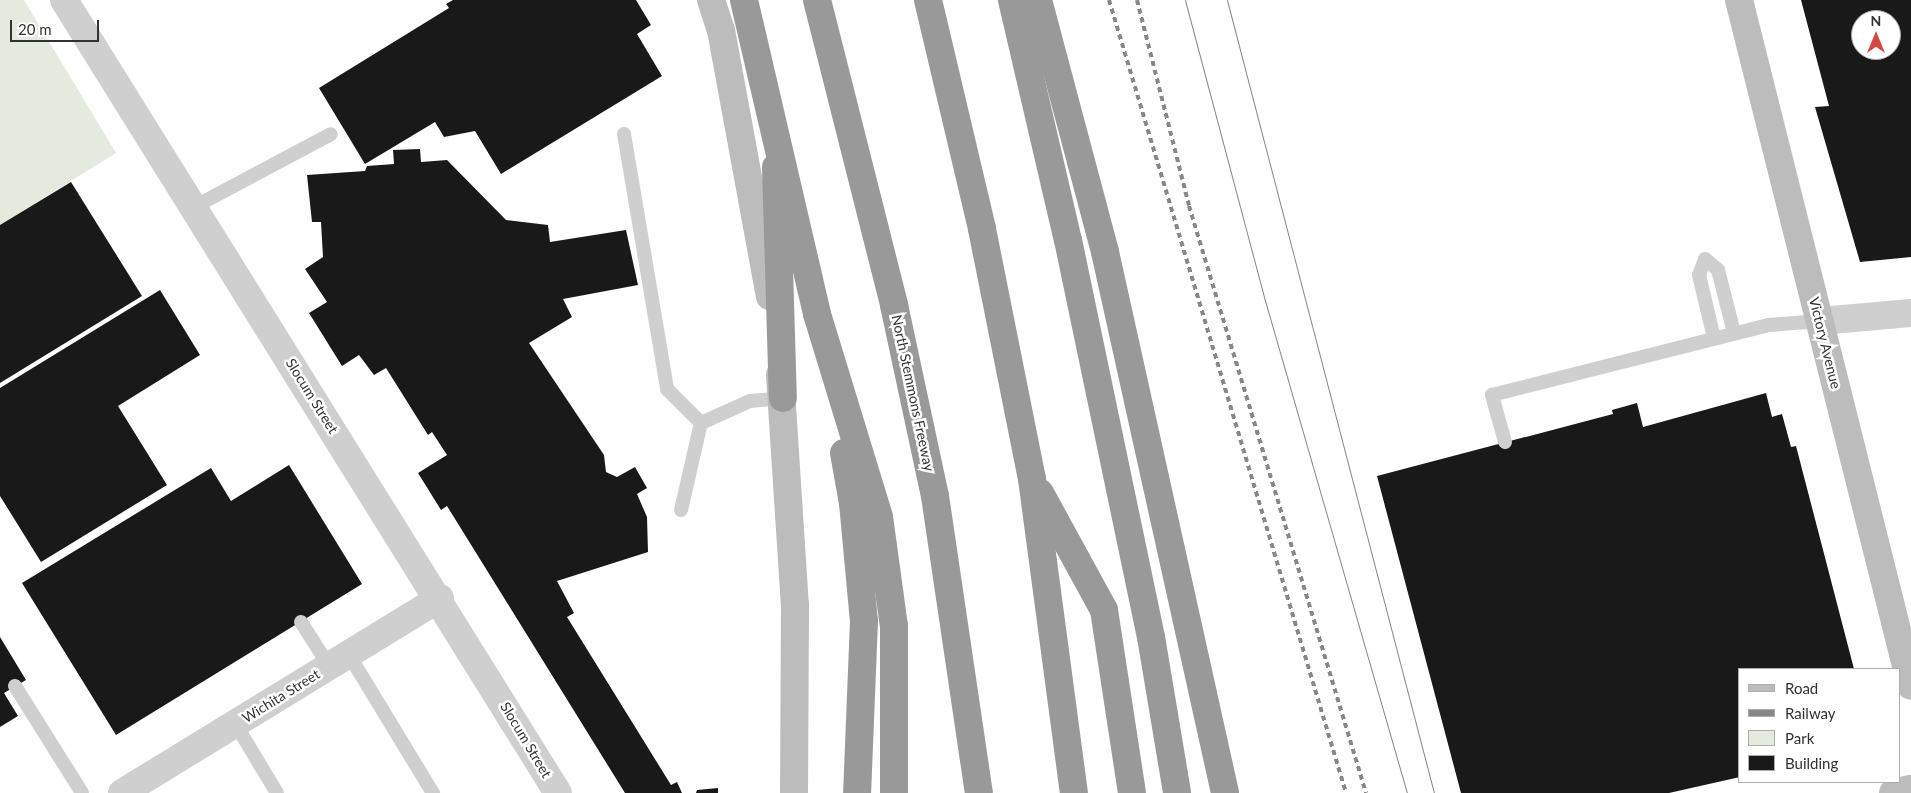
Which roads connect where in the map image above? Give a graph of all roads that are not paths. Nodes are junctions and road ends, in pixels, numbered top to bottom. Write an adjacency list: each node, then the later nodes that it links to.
1 (64, 0): 12 (street, Slocum Street)
2 (711, 0): 18 (main road)
3 (744, 0): 14 (highway, bridge)
4 (756, 0): 18 (highway)
5 (817, 0): 39 (highway, North Stemmons Freeway)
6 (928, 0): 21 (highway)
7 (1012, 0): 42 (highway)
8 (1038, 0): 29 (highway)
9 (1739, 0): 15 (main road, Victory Avenue)
10 (331, 134): 12 (lane)
11 (624, 134): 19 (lane)
12 (192, 208): 23 (street, Slocum Street)
13 (1911, 313): 15 (street)
14 (817, 314): 37 (highway); 38 (highway)
15 (1820, 321): 16 (lane); 27 (main road, Victory Avenue)
16 (1734, 333): 17 (lane); 17 (lane)
17 (1714, 338): 20 (lane)
18 (783, 398): 19 (lane); 36 (main road)
19 (701, 423): 22 (lane)
20 (1505, 442)
21 (1032, 479): 40 (highway); 41 (highway)
22 (681, 510)
23 (440, 598): 25 (street, Wichita Street); 35 (street, Slocum Street)
24 (301, 622): 25 (lane)
25 (339, 660): 28 (street, Wichita Street); 34 (lane)
26 (15, 686): 31 (lane)
27 (1911, 686)
28 (236, 725): 32 (street, Wichita Street); 33 (lane)
29 (1224, 786)
30 (1911, 789): 43 (main road)
31 (82, 793)
32 (122, 793)
33 (277, 793)
34 (433, 793)
35 (558, 793)
36 (794, 793)
37 (857, 793)
38 (894, 793)
39 (979, 793)
40 (1074, 793)
41 (1132, 793)
42 (1177, 793)
43 (1893, 793)

